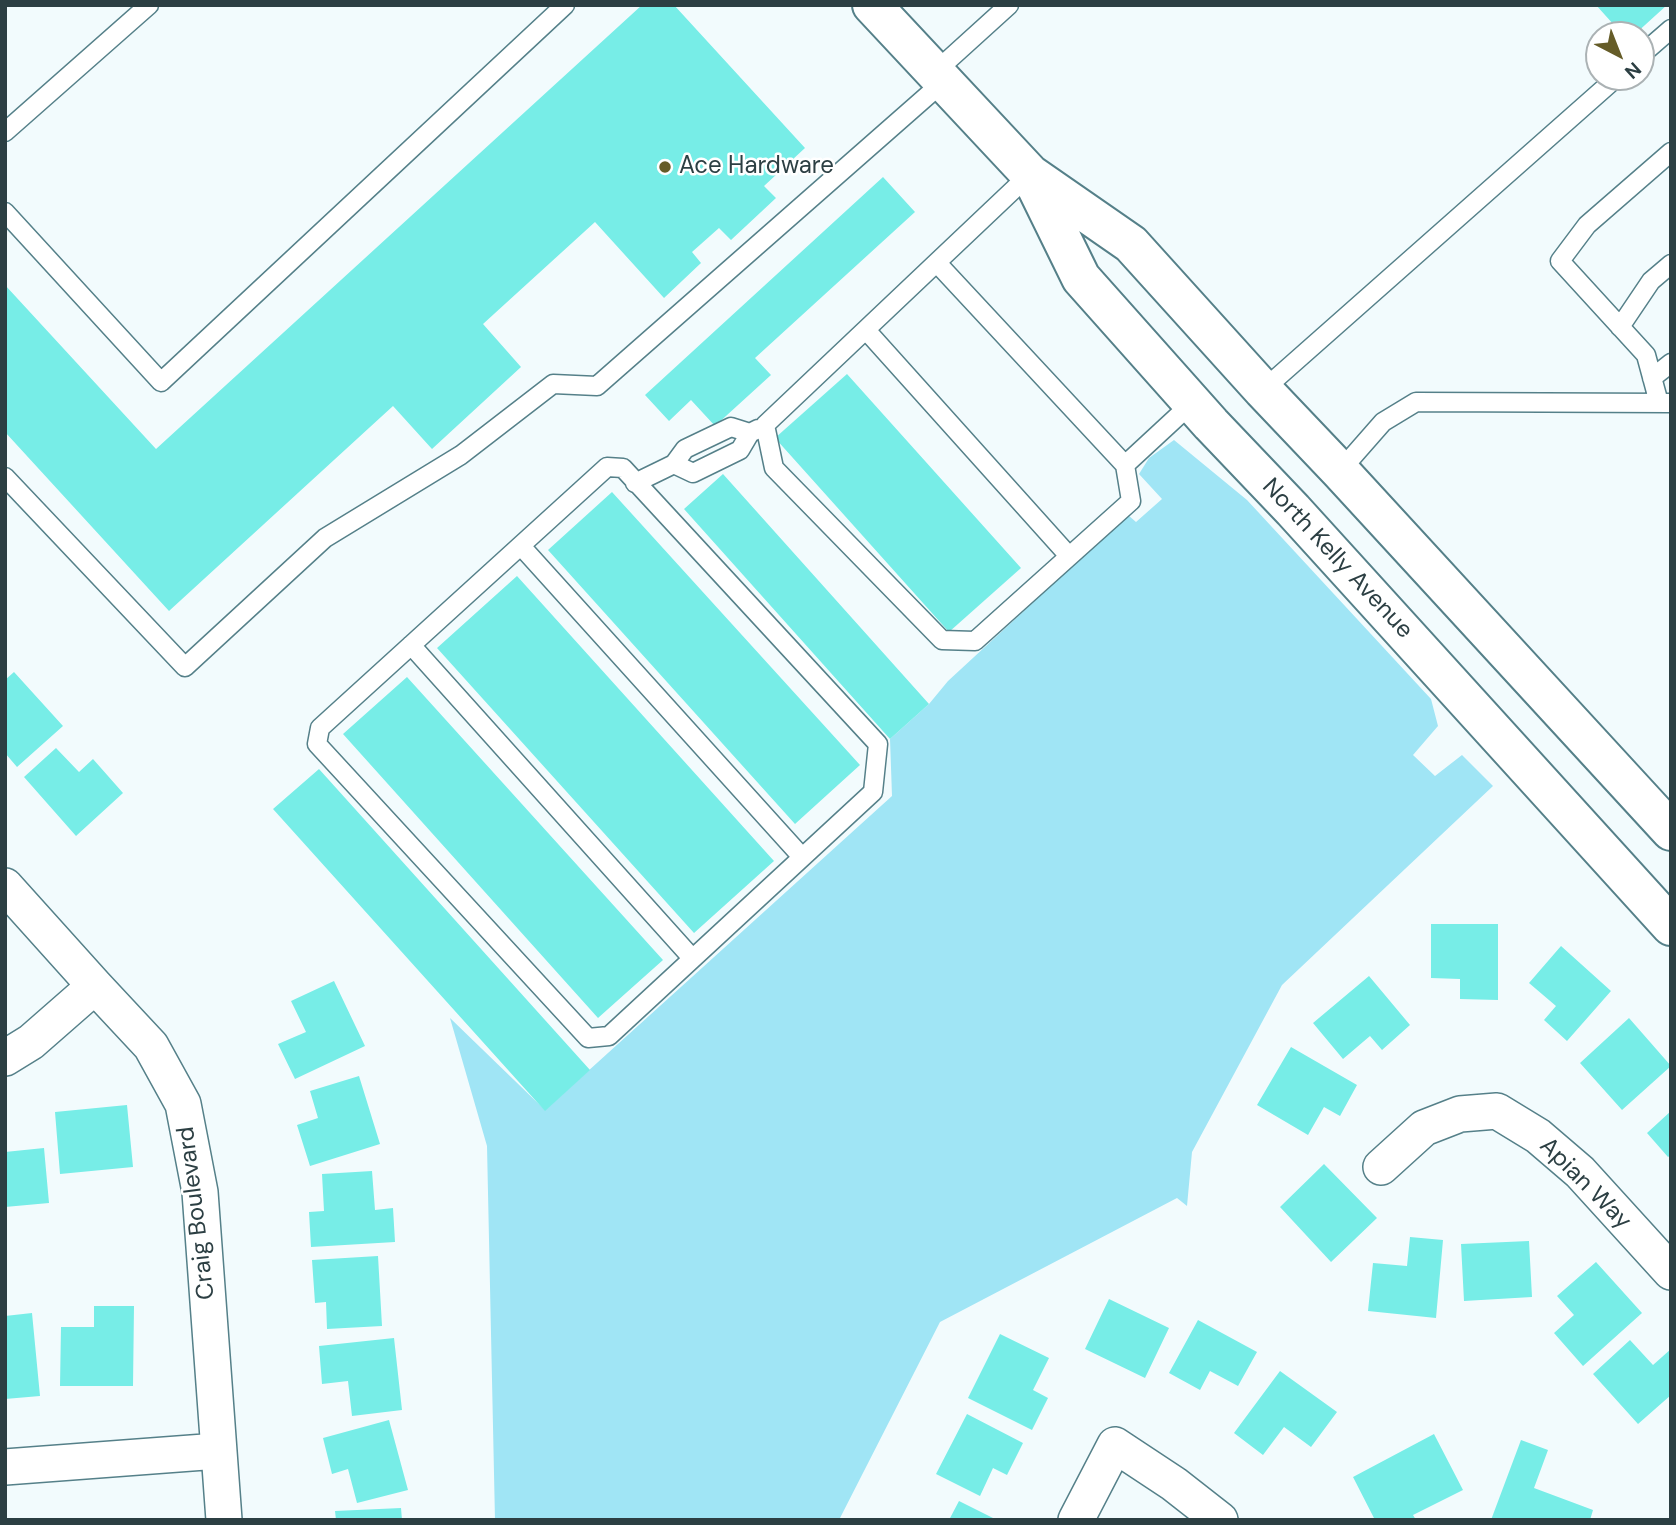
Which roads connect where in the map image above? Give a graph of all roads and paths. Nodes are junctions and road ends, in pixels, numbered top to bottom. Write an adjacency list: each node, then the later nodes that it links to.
1 (149, 5): 9 (lane)
2 (565, 5): 12 (lane)
3 (872, 5): 7 (street, North Kelly Avenue)
4 (1009, 5): 7 (lane)
5 (1671, 29): 6 (lane)
6 (1655, 43)
7 (938, 77): 11 (street, North Kelly Avenue); 26 (lane)
8 (1601, 91): 19 (lane)
9 (5, 132)
10 (1671, 152): 15 (lane)
11 (1030, 174): 13 (lane); 19 (street, North Kelly Avenue); 20 (street, North Kelly Avenue)
12 (5, 212)
13 (937, 263): 16 (lane); 24 (lane)
14 (1671, 264): 15 (lane)
15 (1620, 327): 18 (lane)
16 (866, 330): 22 (lane); 29 (lane)
17 (1671, 363): 18 (lane)
18 (1652, 378): 21 (lane)
19 (1264, 390): 25 (street, North Kelly Avenue)
20 (1192, 403): 24 (lane); 34 (street, North Kelly Avenue)
21 (1665, 403): 25 (lane)
22 (757, 429): 23 (lane); 23 (lane); 29 (lane)
23 (674, 464): 27 (lane)
24 (1125, 465): 29 (lane)
25 (1340, 471): 31 (street, North Kelly Avenue)
26 (5, 477)
27 (635, 483): 28 (lane); 32 (lane)
28 (521, 546): 30 (lane); 32 (lane)
29 (1069, 556)
30 (411, 645): 35 (lane); 35 (lane)
31 (1671, 831)
32 (802, 857): 35 (lane)
33 (5, 886): 36 (street, Craig Boulevard)
34 (1671, 926)
35 (692, 958)
36 (94, 986): 37 (street); 40 (street, Craig Boulevard)
37 (5, 1058)
38 (1381, 1167): 39 (street, Apian Way)
39 (1671, 1272)
40 (218, 1451): 41 (street); 42 (street, Craig Boulevard)
41 (5, 1467)
42 (223, 1520)
43 (1076, 1520): 44 (street)
44 (1220, 1520)

